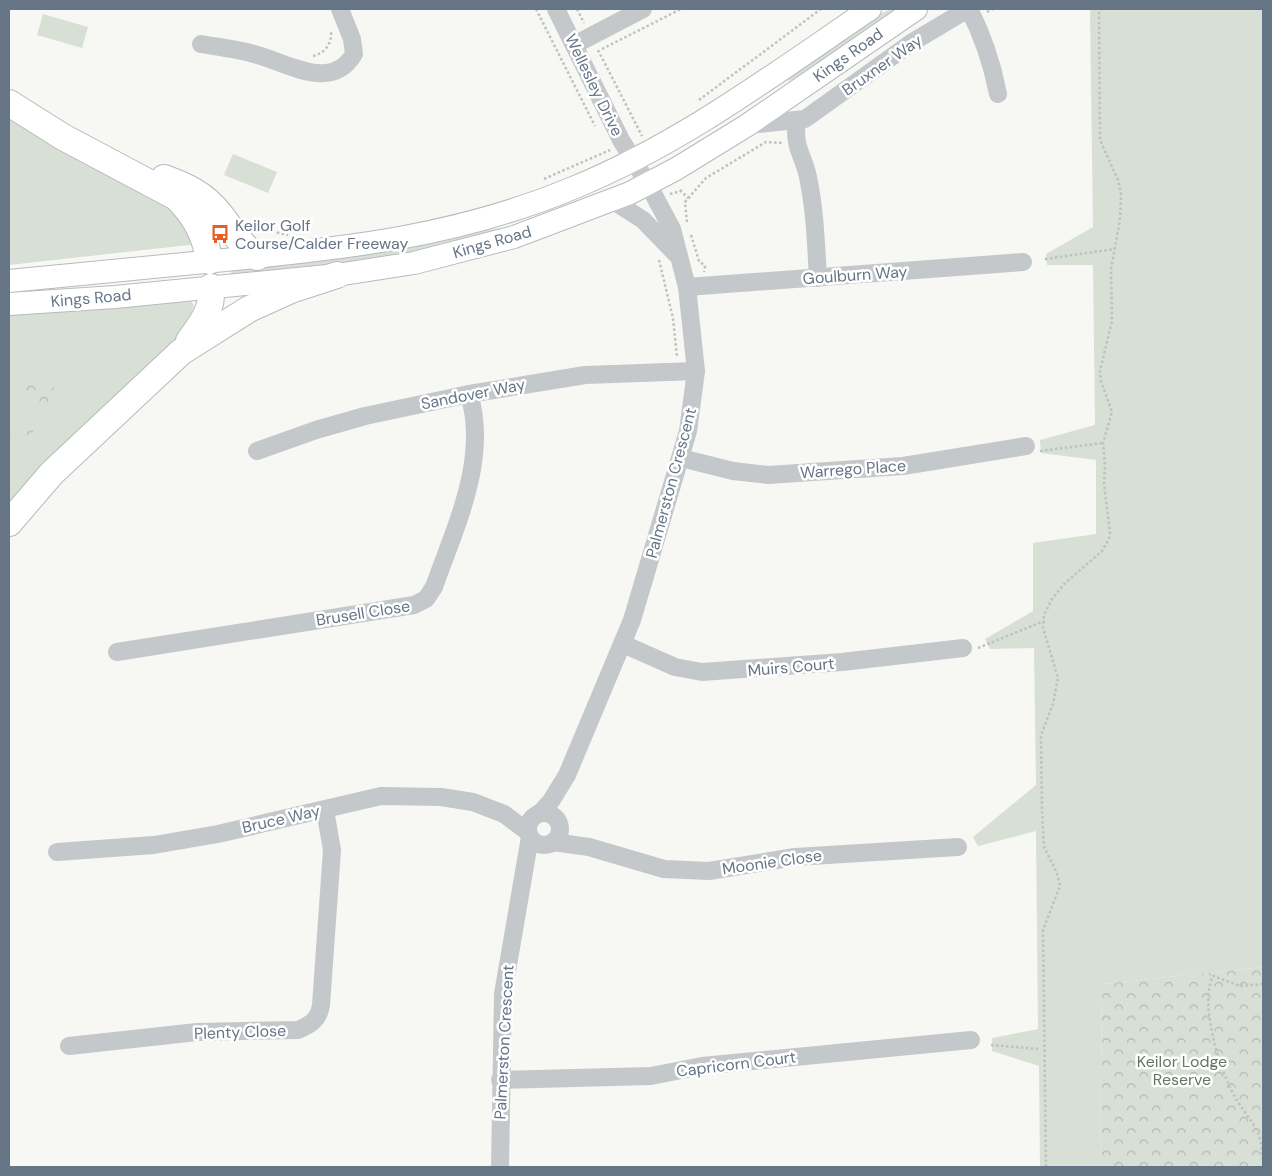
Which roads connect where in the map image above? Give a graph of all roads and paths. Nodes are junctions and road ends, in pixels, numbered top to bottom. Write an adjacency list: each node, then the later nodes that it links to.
1 (340, 9): 13 (street)
2 (536, 9): 22 (path)
3 (556, 9): 15 (street, Wellesley Drive)
4 (577, 9): 14 (path)
5 (643, 9): 14 (street)
6 (680, 9): 14 (path)
7 (821, 9): 19 (path)
8 (870, 9): 23 (main road, Kings Road)
9 (916, 9): 21 (main road, Kings Road)
10 (968, 9): 17 (street, Bruxner Way); 20 (street, Bruxner Way)
11 (1099, 9): 31 (path)
12 (328, 24): 16 (path)
13 (201, 44)
14 (595, 44): 15 (street); 23 (path)
15 (574, 45): 23 (street, Wellesley Drive)
16 (309, 58)
17 (998, 94)
18 (9, 103): 24 (highway)
19 (696, 103)
20 (797, 121): 21 (street, Bruxner Way); 39 (street)
21 (746, 126): 26 (main road, Kings Road)
22 (599, 133)
23 (629, 153): 25 (path); 26 (street, Wellesley Drive); 33 (main road, Kings Road)
24 (97, 155): 30 (highway); 36 (highway)
25 (539, 181)
26 (652, 191): 27 (path); 28 (main road, Kings Road); 34 (street, Palmerston Crescent)
27 (688, 198)
28 (612, 200): 34 (street); 38 (main road, Kings Road)
29 (294, 237): 30 (path)
30 (237, 239): 33 (highway)
31 (1115, 249): 35 (path); 48 (path)
32 (657, 252): 46 (path)
33 (257, 257): 36 (main road, Kings Road)
34 (680, 259): 42 (street, Palmerston Crescent)
35 (1045, 259)
36 (209, 261): 40 (main road, Kings Road); 41 (main road)
37 (1023, 262): 39 (street, Goulburn Way)
38 (337, 275): 41 (main road, Kings Road); 44 (highway)
39 (818, 278): 42 (street, Goulburn Way)
40 (9, 281)
41 (212, 287): 43 (main road, Kings Road); 44 (highway)
42 (687, 287): 45 (street, Palmerston Crescent)
43 (9, 304)
44 (181, 352): 52 (highway)
45 (696, 371): 46 (street, Sandover Way); 51 (street, Palmerston Crescent)
46 (678, 372): 47 (street, Sandover Way)
47 (469, 394): 50 (street, Sandover Way); 56 (street, Brusell Close)
48 (1103, 443): 49 (path); 53 (path)
49 (1026, 446): 51 (street, Warrego Place)
50 (256, 452)
51 (681, 458): 54 (street, Palmerston Crescent)
52 (9, 524)
53 (1044, 621): 55 (path); 76 (path)
54 (624, 644): 55 (street, Muirs Court); 57 (street, Palmerston Crescent)
55 (963, 648)
56 (117, 652)
57 (567, 775): 59 (street, Palmerston Crescent); 61 (street, Palmerston Crescent)
58 (325, 810): 60 (street, Bruce Way); 66 (street, Bruce Way); 71 (street, Plenty Close)
59 (539, 813): 60 (street, Bruce Way); 61 (street); 62 (street)
60 (504, 814): 62 (street, Bruce Way)
61 (558, 821): 63 (street); 64 (street, Moonie Close)
62 (529, 835): 63 (street); 67 (street, Palmerston Crescent)
63 (550, 843): 64 (street, Moonie Close); 67 (street, Palmerston Crescent)
64 (589, 847): 65 (street, Moonie Close)
65 (958, 847)
66 (57, 852)
67 (523, 888): 73 (street, Palmerston Crescent)
68 (1263, 984): 74 (path)
69 (971, 1040): 73 (street, Capricorn Court)
70 (991, 1045): 72 (path)
71 (69, 1046)
72 (1038, 1049)
73 (500, 1080): 75 (street, Palmerston Crescent)
74 (1263, 1162)
75 (500, 1167)
76 (1046, 1167)

